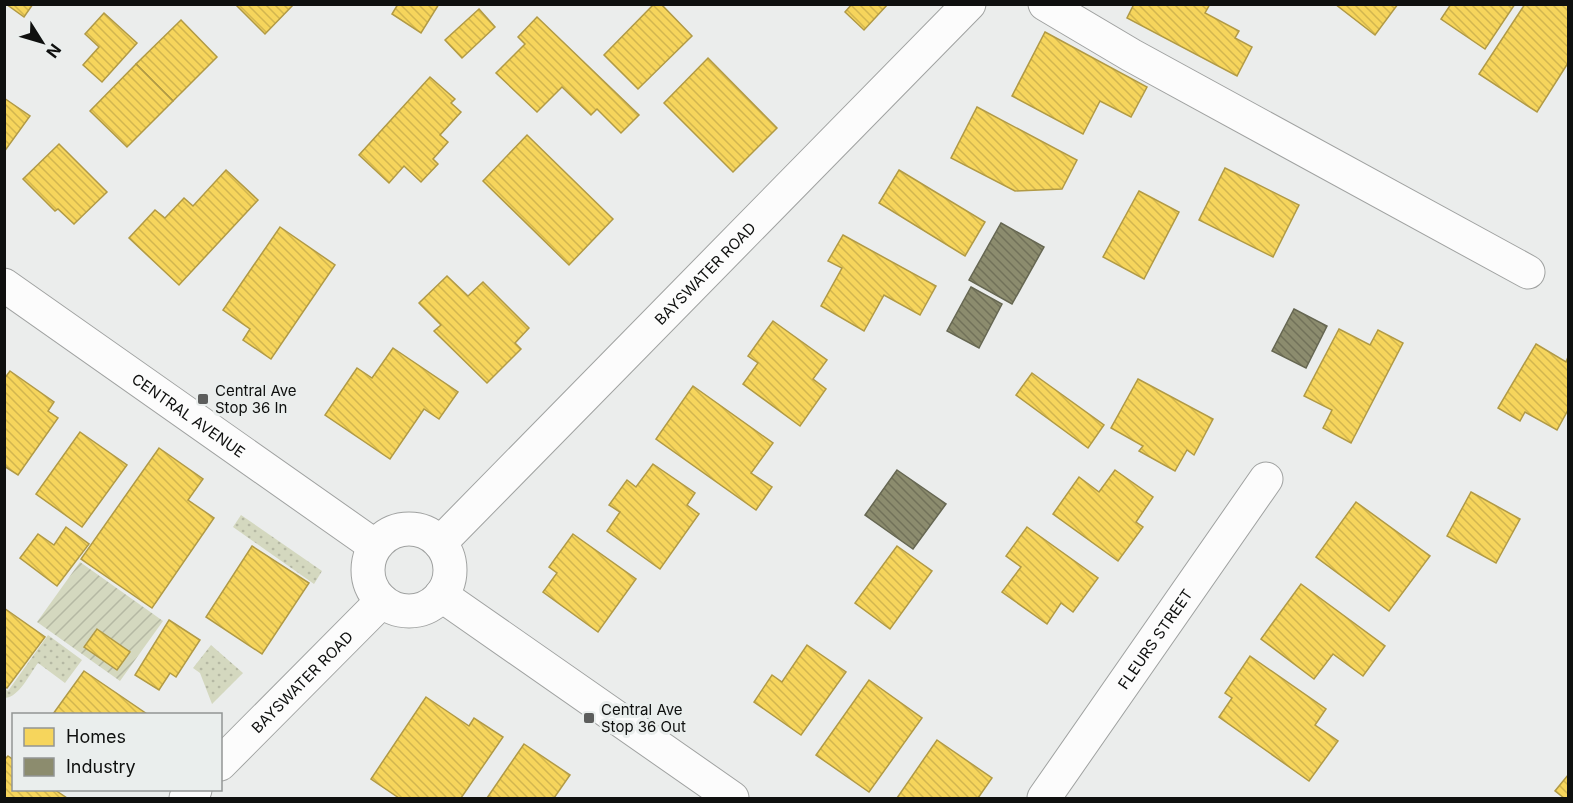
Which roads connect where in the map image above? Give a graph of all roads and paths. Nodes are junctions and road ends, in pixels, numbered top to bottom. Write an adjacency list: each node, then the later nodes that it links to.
1 (969, 4): 6 (street, BAYSWATER ROAD)
2 (1045, 4): 3 (street)
3 (1528, 272)
4 (4, 285): 7 (street, CENTRAL AVENUE)
5 (1266, 479): 12 (street, FLEURS STREET)
6 (440, 543): 7 (street); 8 (street)
7 (375, 546): 9 (street)
8 (441, 595): 9 (street); 11 (street)
9 (382, 601): 10 (street, BAYSWATER ROAD)
10 (222, 762)
11 (732, 798)
12 (1044, 798)

